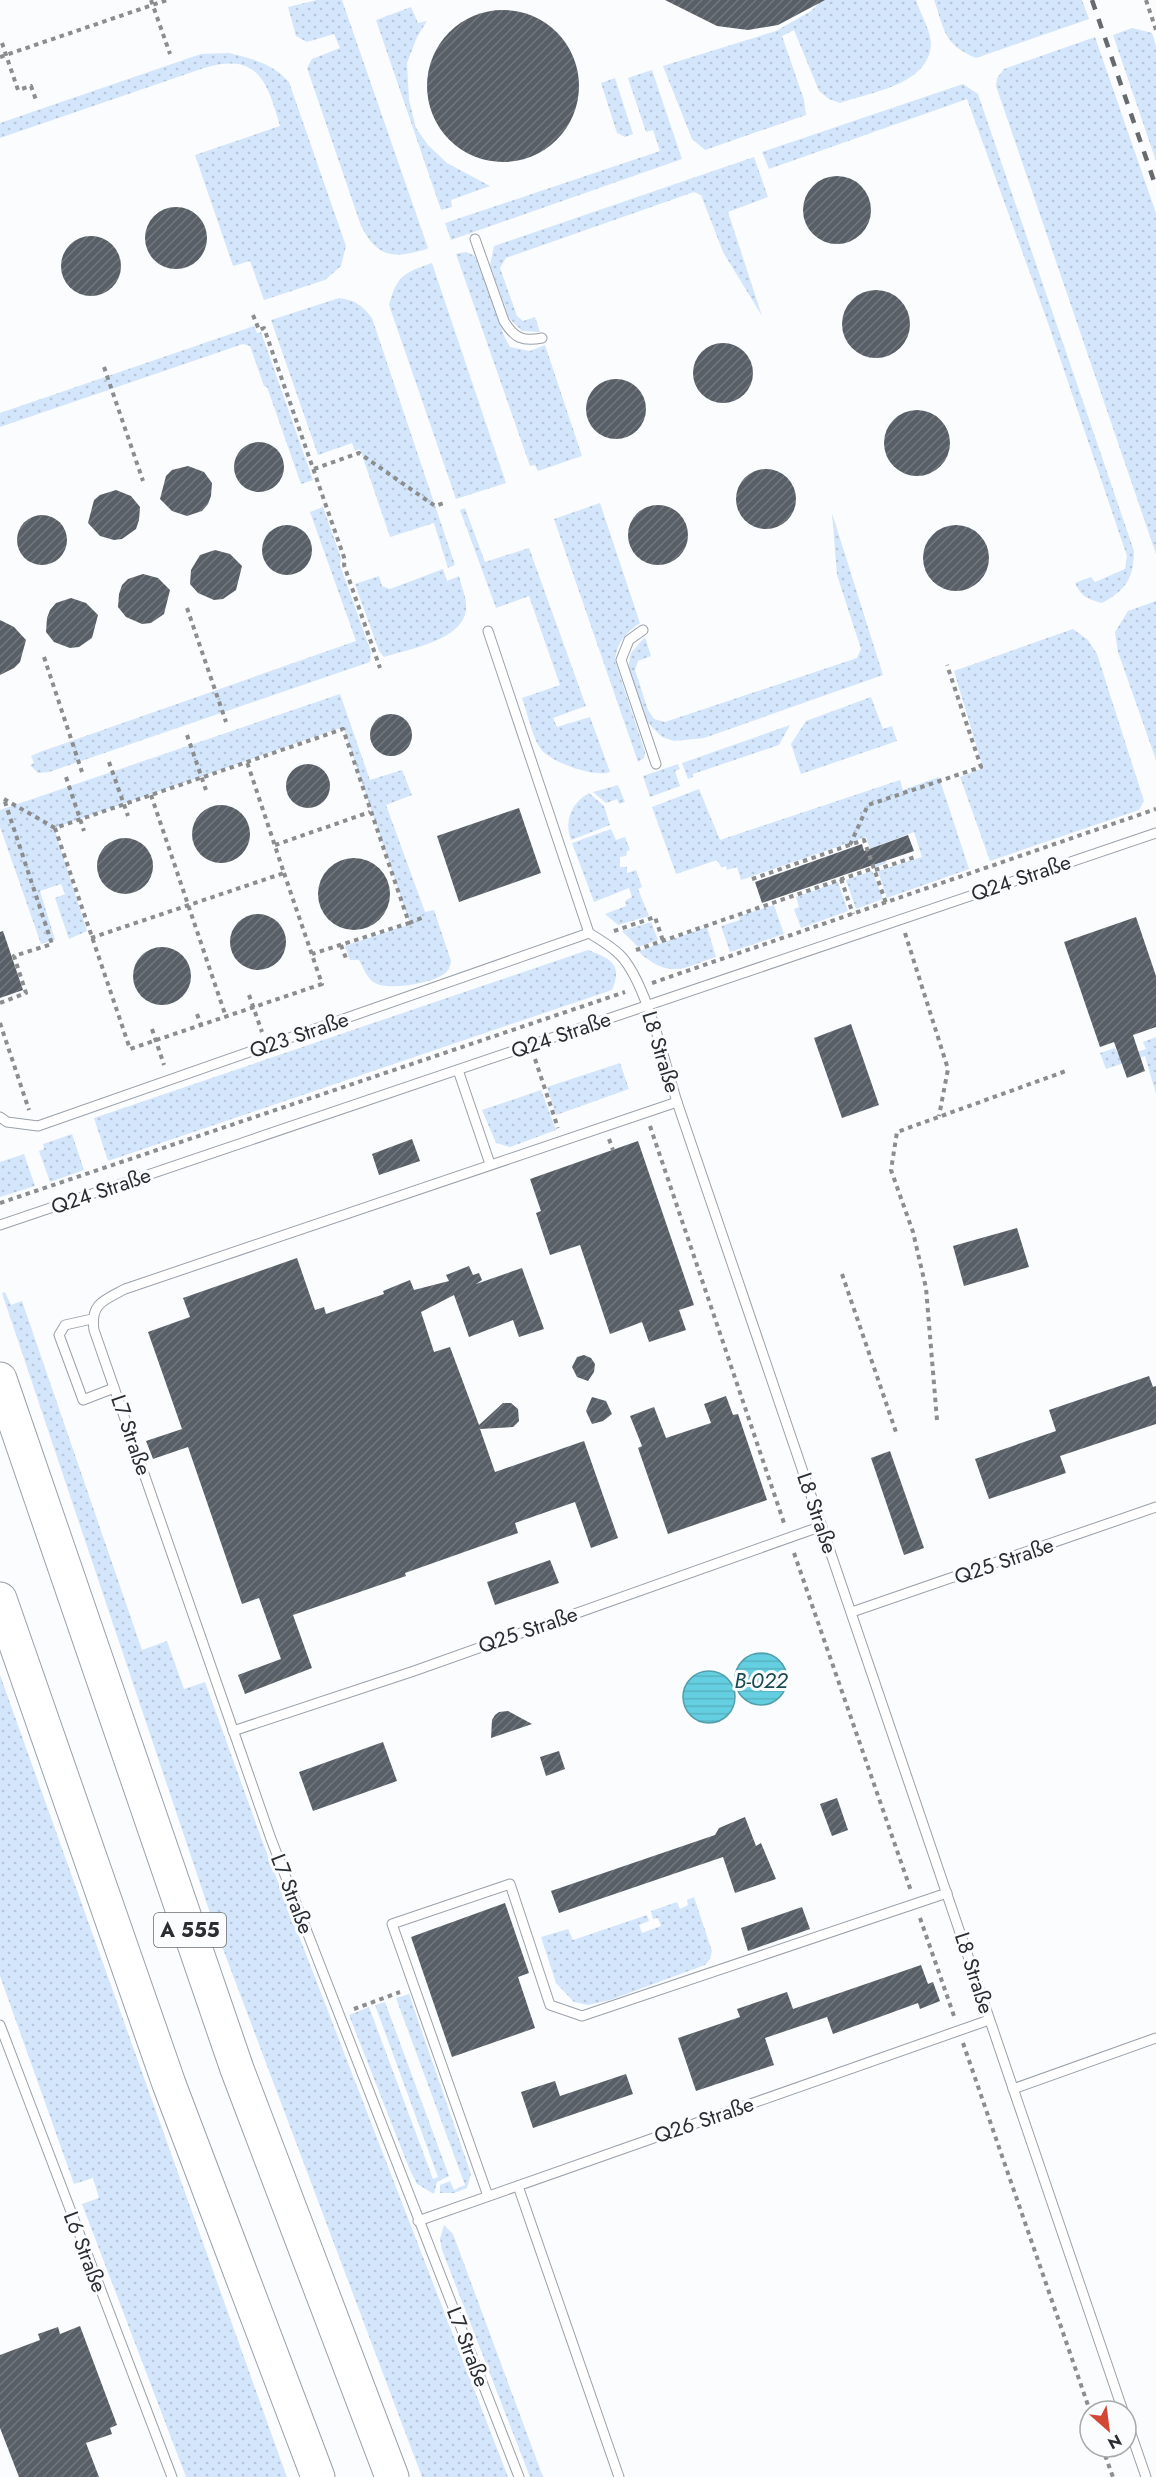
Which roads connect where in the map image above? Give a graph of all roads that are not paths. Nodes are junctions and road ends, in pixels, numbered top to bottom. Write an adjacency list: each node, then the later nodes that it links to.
1 (476, 239): 2 (lane)
2 (542, 338)
3 (643, 630): 5 (lane)
4 (488, 631): 7 (lane)
5 (656, 764)
6 (1156, 833): 8 (lane, Q24 Straße)
7 (592, 935): 8 (lane, L8 Straße); 11 (lane, Q23 Straße)
8 (647, 1005): 9 (lane, Q24 Straße); 10 (lane, L8 Straße)
9 (458, 1070): 12 (lane); 13 (lane, Q24 Straße)
10 (677, 1102): 12 (lane); 18 (lane, L8 Straße)
11 (3, 1120)
12 (490, 1164): 14 (lane)
13 (0, 1225)
14 (93, 1318): 16 (lane, L7 Straße); 16 (lane)
15 (0, 1379): 34 (highway, A 555)
16 (114, 1388): 21 (lane, L7 Straße)
17 (1156, 1508): 20 (lane, Q25 Straße)
18 (822, 1526): 20 (lane, L8 Straße); 21 (lane, Q25 Straße)
19 (0, 1599): 33 (highway, A 555)
20 (852, 1612): 22 (lane, L8 Straße)
21 (233, 1731): 29 (lane, L7 Straße)
22 (947, 1893): 23 (lane, L8 Straße); 28 (lane)
23 (989, 2020): 26 (lane, L8 Straße); 27 (lane, Q26 Straße)
24 (0, 2025): 32 (lane, L6 Straße)
25 (1156, 2038): 26 (lane)
26 (1013, 2088): 30 (lane, L8 Straße)
27 (518, 2186): 28 (lane, Q26 Straße); 36 (lane)
28 (488, 2196): 29 (lane, Q26 Straße)
29 (418, 2221): 35 (lane, L7 Straße)
30 (1119, 2399)
31 (1138, 2454): 37 (lane)
32 (172, 2477)
33 (318, 2477)
34 (392, 2477)
35 (519, 2477)
36 (619, 2477)
37 (1146, 2477)

